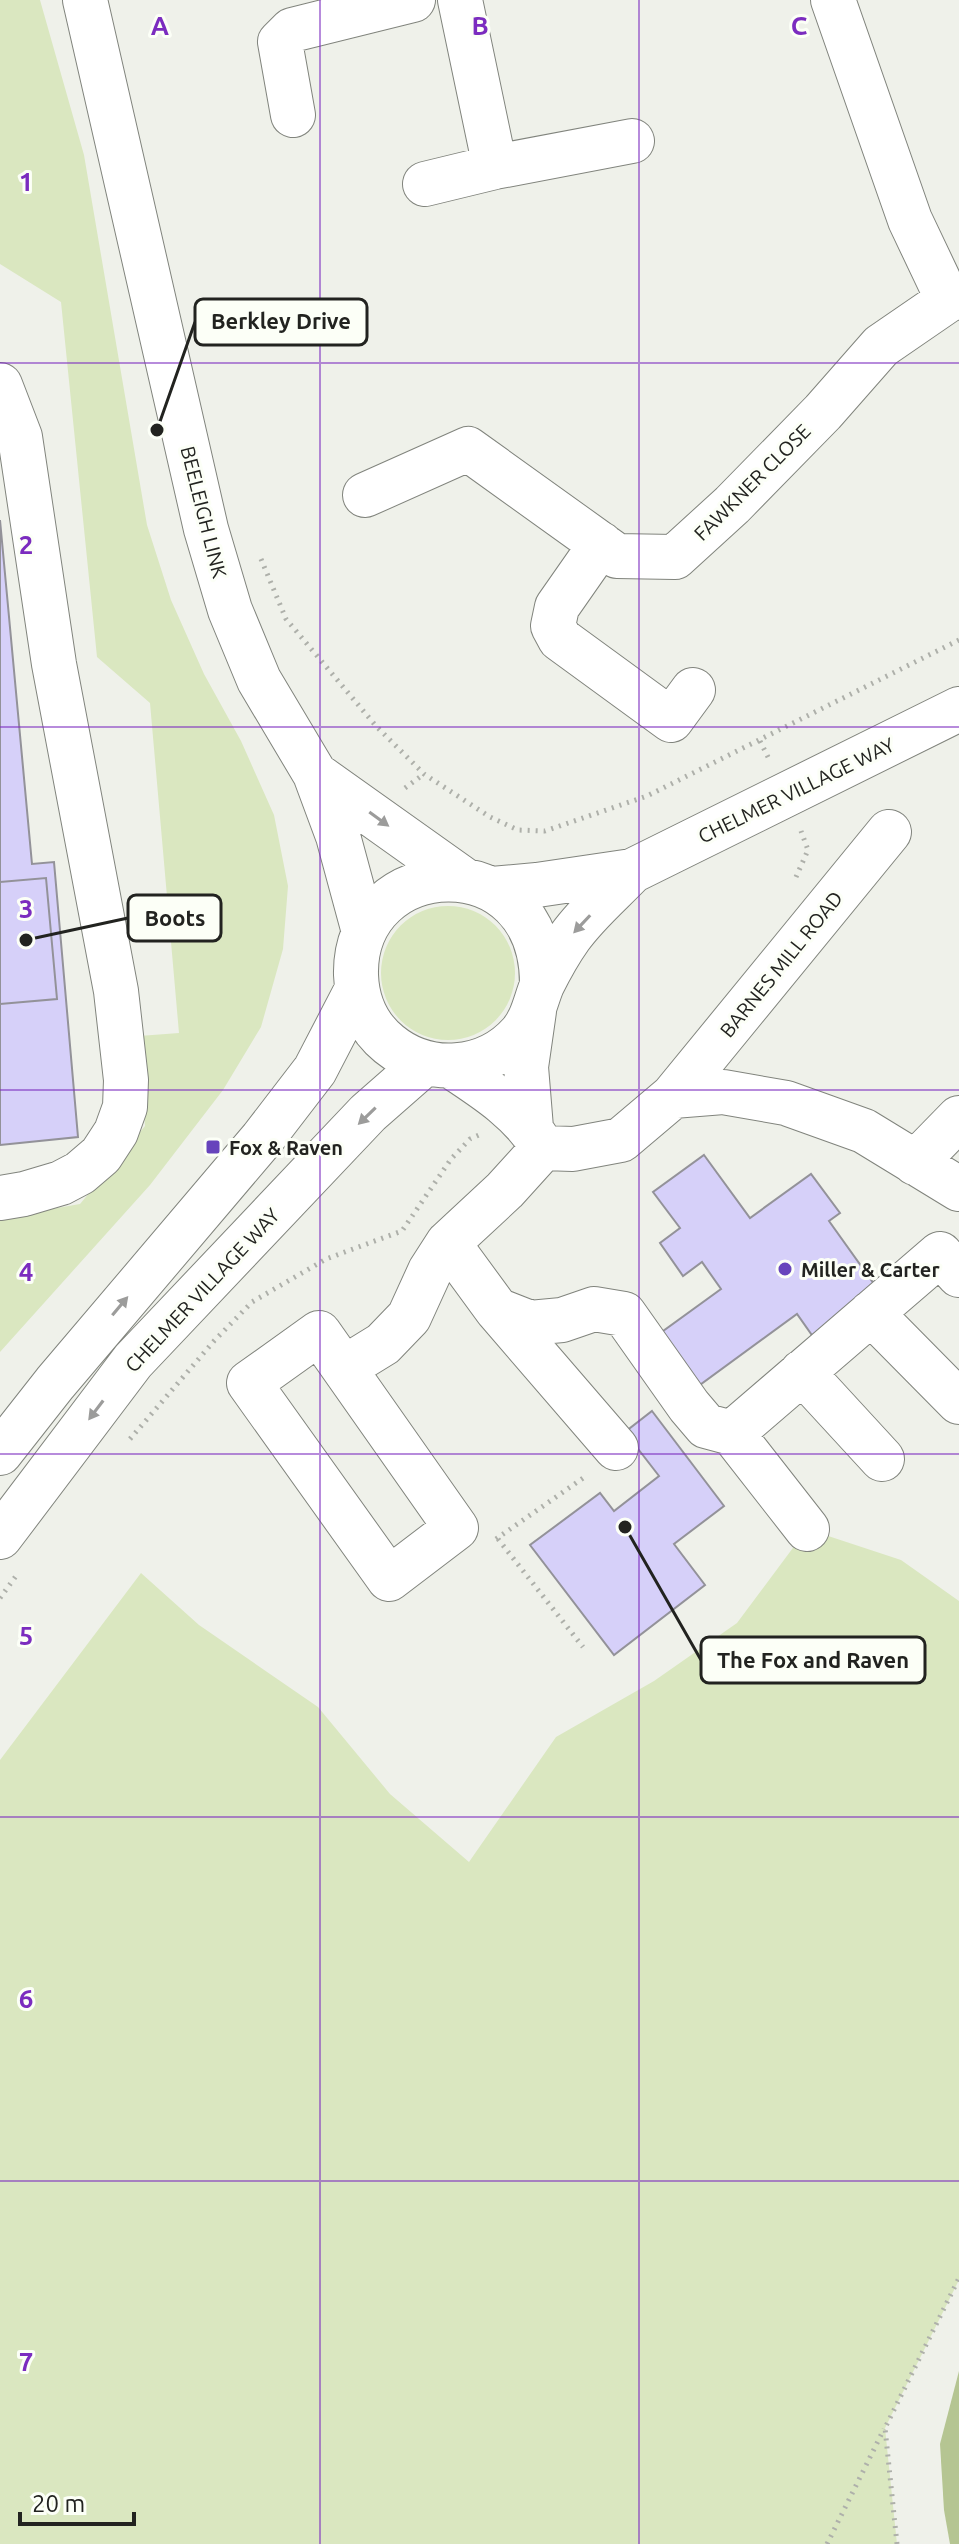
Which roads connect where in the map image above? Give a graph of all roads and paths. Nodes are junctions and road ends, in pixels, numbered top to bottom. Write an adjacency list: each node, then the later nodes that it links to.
1 (85, 0): 17 (street, BEELEIGH LINK)
2 (413, 0): 5 (street)
3 (460, 0): 7 (street)
4 (833, 0): 9 (street, FAWKNER CLOSE)
5 (293, 115)
6 (632, 141): 7 (street)
7 (495, 167): 8 (street)
8 (425, 184)
9 (954, 299): 12 (street, FAWKNER CLOSE)
10 (0, 385): 32 (street)
11 (365, 495): 12 (street, FAWKNER CLOSE)
12 (601, 544): 14 (street)
13 (959, 640): 16 (path)
14 (693, 690)
15 (959, 709): 21 (street, CHELMER VILLAGE WAY)
16 (760, 741)
17 (315, 774): 19 (street, BEELEIGH LINK); 23 (street, BEELEIGH LINK)
18 (424, 774): 19 (path)
19 (370, 813): 22 (street, BEELEIGH LINK, one-way to 22)
20 (889, 832): 27 (street, BARNES MILL ROAD)
21 (632, 871): 22 (street, CHELMER VILLAGE WAY); 25 (street, CHELMER VILLAGE WAY, one-way to 25)
22 (478, 884): 23 (street, CHELMER VILLAGE WAY); 25 (street)
23 (364, 932): 24 (street, CHELMER VILLAGE WAY)
24 (356, 991): 26 (street, CHELMER VILLAGE WAY); 39 (street, CHELMER VILLAGE WAY, one-way to 24)
25 (538, 998): 26 (street, CHELMER VILLAGE WAY); 29 (street)
26 (438, 1065): 29 (street); 48 (street, CHELMER VILLAGE WAY, one-way to 48)
27 (673, 1096): 29 (street, BARNES MILL ROAD); 30 (street)
28 (959, 1118): 30 (street)
29 (537, 1138): 33 (street)
30 (915, 1163): 31 (street)
31 (959, 1189)
32 (0, 1198)
33 (448, 1243): 35 (street); 37 (street)
34 (959, 1275): 36 (street)
35 (497, 1310): 42 (street); 43 (street)
36 (871, 1313): 38 (street); 40 (street)
37 (344, 1368): 46 (street); 46 (street)
38 (802, 1372): 42 (street); 45 (street)
39 (55, 1383): 41 (street); 44 (street, CHELMER VILLAGE WAY)
40 (959, 1402)
41 (0, 1403)
42 (732, 1433): 47 (street)
43 (616, 1448): 49 (path)
44 (0, 1453)
45 (882, 1459)
46 (456, 1528): 49 (path)
47 (807, 1529)
48 (0, 1537)
49 (498, 1539): 50 (path)
50 (583, 1647)
51 (959, 2278): 52 (path)
52 (885, 2428): 53 (path); 54 (path)
53 (827, 2544)
54 (897, 2544)

